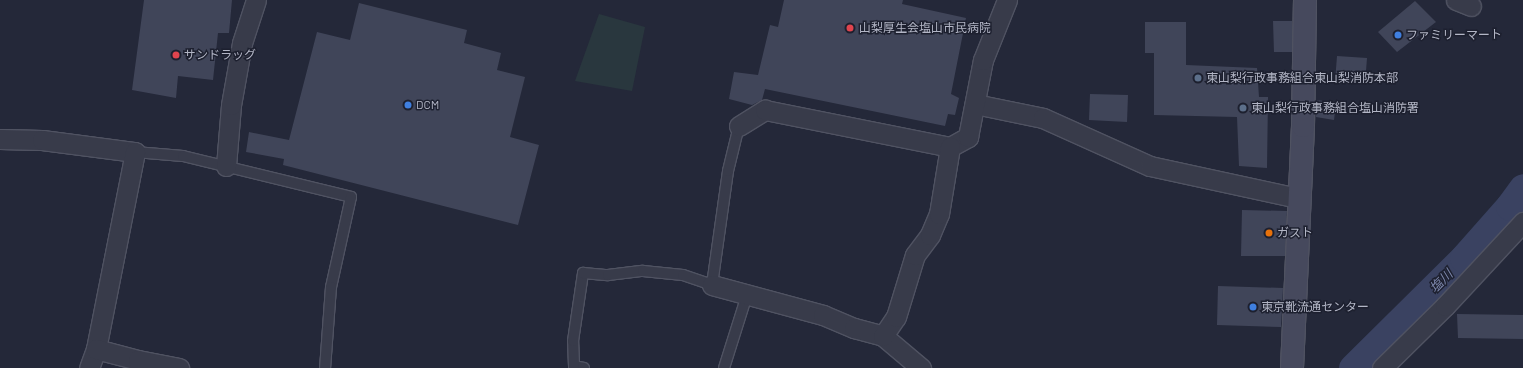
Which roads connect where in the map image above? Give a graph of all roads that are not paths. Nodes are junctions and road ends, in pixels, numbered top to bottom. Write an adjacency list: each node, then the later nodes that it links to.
1 (256, 0): 9 (street)
2 (1007, 0): 4 (street)
3 (1304, 0): 10 (street)
4 (975, 104): 7 (street); 10 (street)
5 (739, 126): 7 (street); 12 (lane)
6 (0, 139): 8 (street)
7 (950, 147): 14 (street)
8 (136, 152): 9 (lane); 15 (street)
9 (226, 166): 18 (lane)
10 (1298, 198): 22 (street)
11 (1523, 222): 23 (street)
12 (712, 285): 13 (street); 19 (lane)
13 (747, 295): 14 (street); 20 (lane)
14 (883, 336): 21 (street)
15 (96, 349): 16 (street); 17 (street)
16 (89, 368)
17 (179, 368)
18 (325, 368)
19 (584, 368)
20 (724, 368)
21 (921, 368)
22 (1292, 368)
23 (1382, 368)

